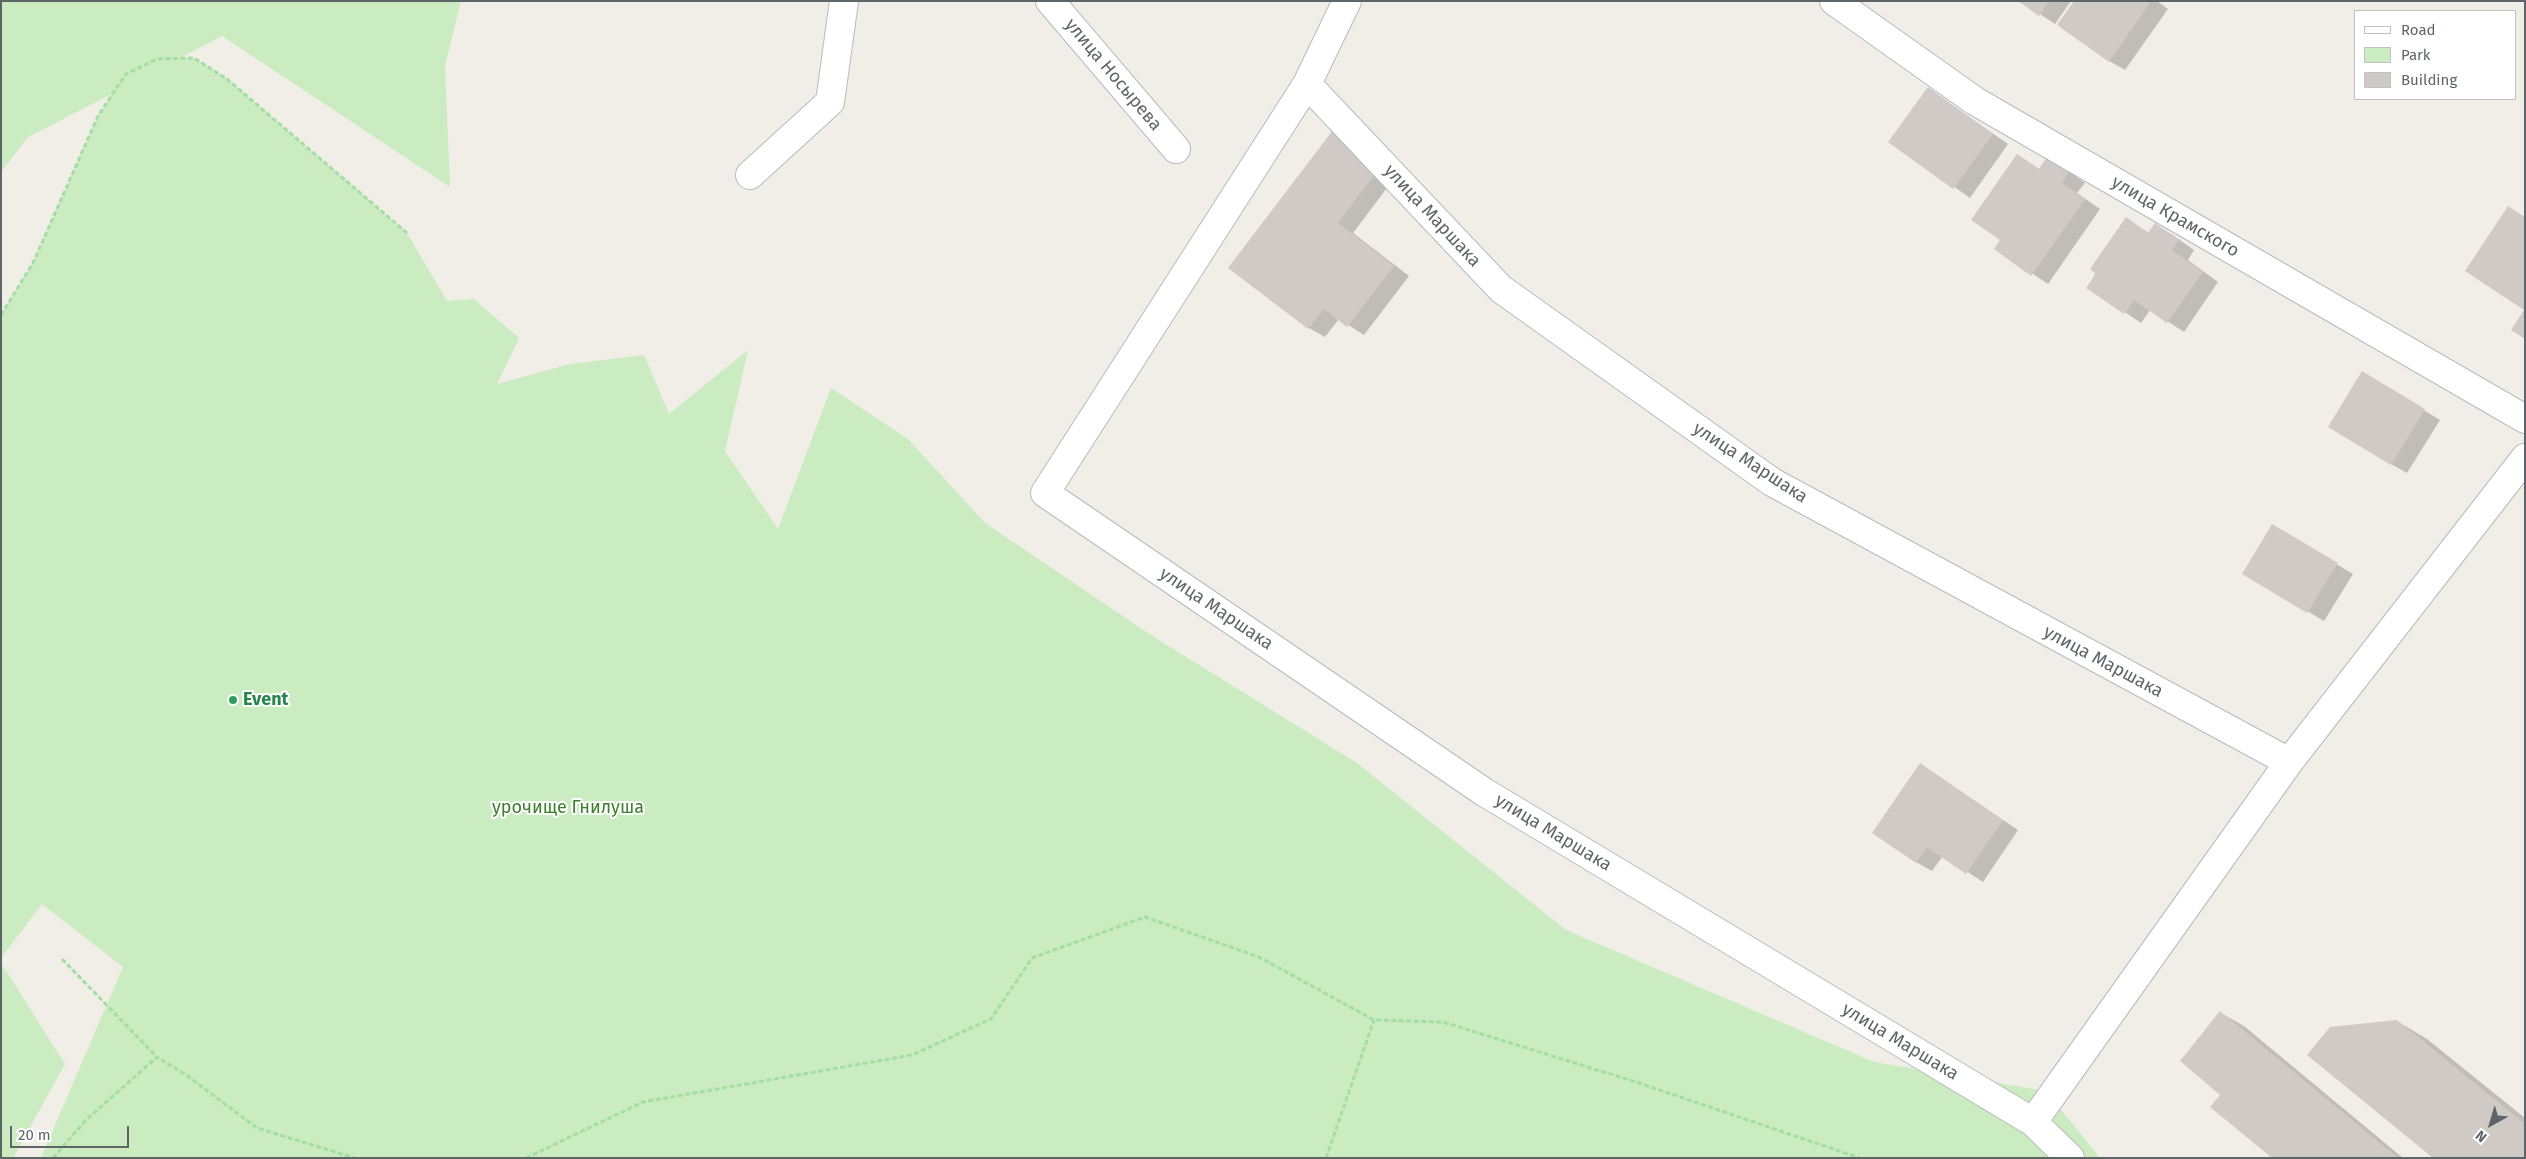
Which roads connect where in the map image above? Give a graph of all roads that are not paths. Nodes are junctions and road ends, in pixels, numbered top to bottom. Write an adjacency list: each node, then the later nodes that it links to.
1 (844, 1): 7 (lane)
2 (1050, 1): 6 (lane, улица Носырева)
3 (1347, 1): 5 (lane)
4 (1834, 1): 8 (lane, улица Крамского)
5 (1307, 84): 10 (lane, улица Маршака); 11 (lane, улица Маршака)
6 (1176, 149)
7 (750, 175)
8 (2525, 419)
9 (2525, 458): 10 (lane)
10 (2289, 762): 11 (lane)
11 (2033, 1122): 12 (lane, улица Маршака)
12 (2070, 1158)

